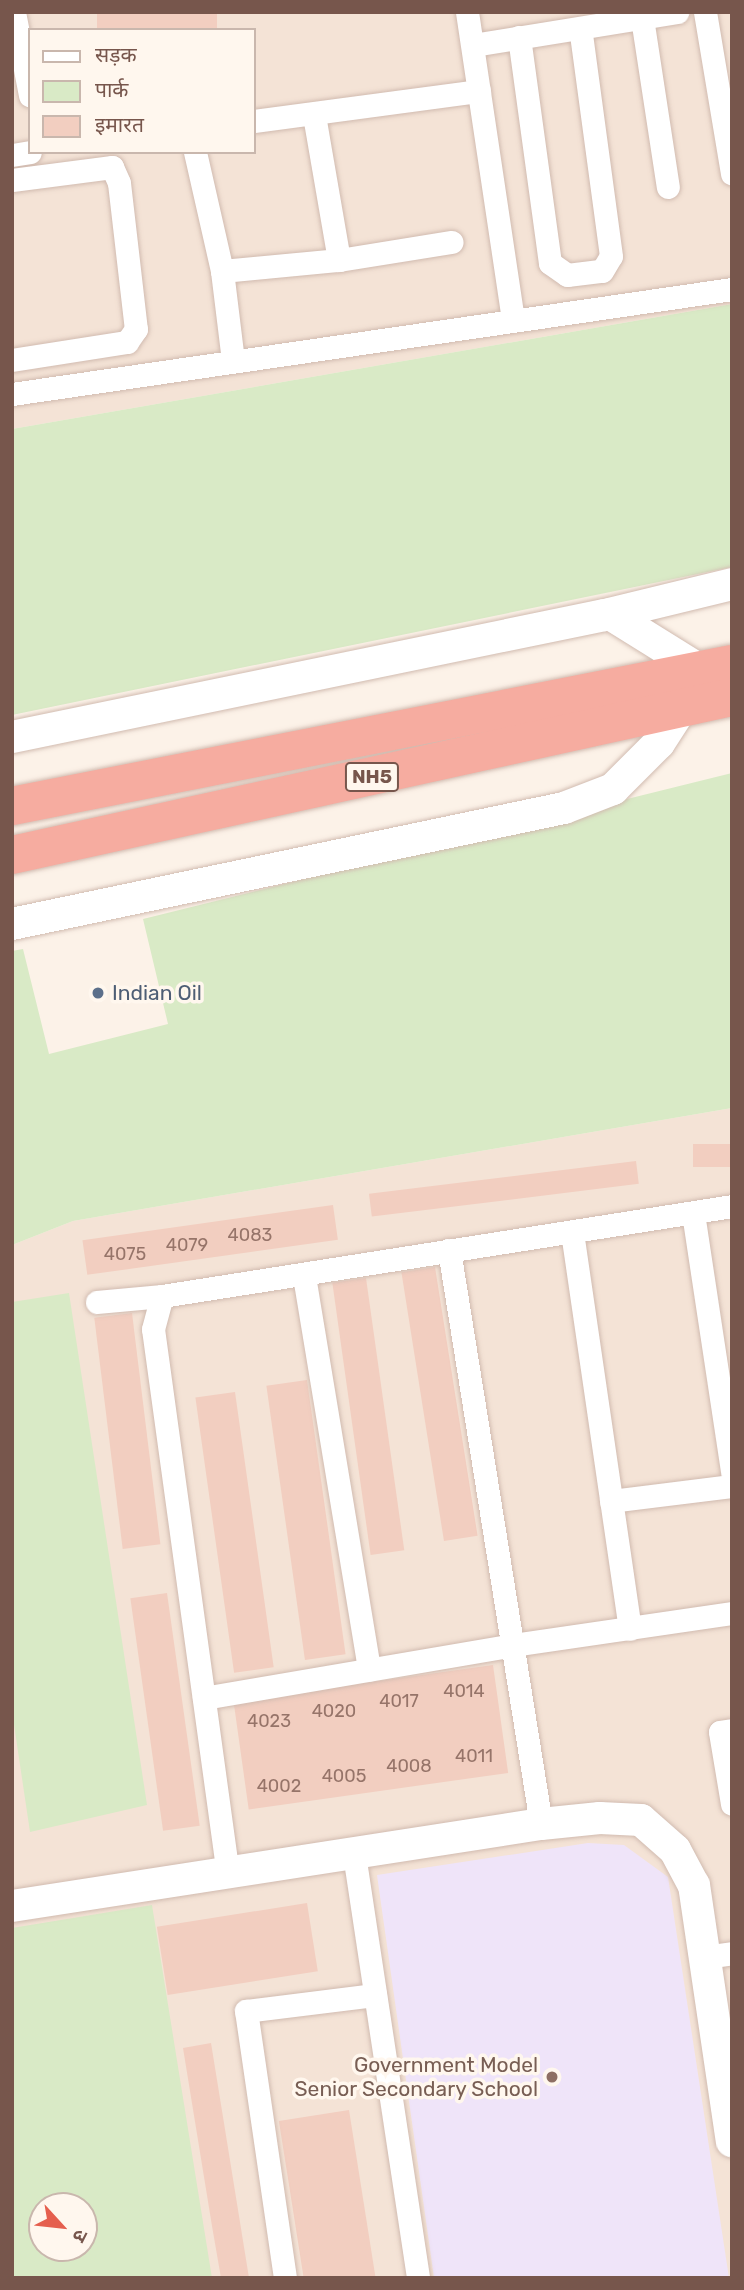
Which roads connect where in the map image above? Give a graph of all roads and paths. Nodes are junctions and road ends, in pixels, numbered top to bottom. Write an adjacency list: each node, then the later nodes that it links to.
1 (14, 12): 9 (street)
2 (467, 12): 8 (street)
3 (677, 12): 5 (street)
4 (705, 12): 14 (street)
5 (642, 18): 6 (street); 16 (street)
6 (580, 28): 7 (street); 7 (street)
7 (519, 37): 8 (street)
8 (473, 45): 10 (street)
9 (28, 85)
10 (479, 91): 11 (street); 21 (street)
11 (314, 115): 12 (street); 18 (street)
12 (256, 121)
13 (195, 154): 19 (street)
14 (732, 174)
15 (12, 180): 22 (street)
16 (668, 187)
17 (452, 242): 18 (street)
18 (339, 260): 19 (street)
19 (222, 271): 23 (street)
20 (732, 289): 21 (street)
21 (513, 320): 23 (street)
22 (12, 359)
23 (233, 361): 24 (street)
24 (12, 394)
25 (732, 584): 26 (street)
26 (610, 614): 27 (street); 30 (street)
27 (716, 667): 31 (highway, NH5)
28 (732, 697): 29 (highway, NH5)
29 (681, 709): 32 (highway, NH5); 33 (street)
30 (12, 737)
31 (12, 806)
32 (12, 855)
33 (12, 924)
34 (732, 1206): 35 (street)
35 (694, 1213): 36 (street); 41 (street)
36 (572, 1232): 37 (street); 44 (street)
37 (449, 1250): 38 (street); 47 (street)
38 (304, 1276): 39 (street); 48 (street)
39 (162, 1296): 40 (street); 49 (street)
40 (97, 1302)
41 (722, 1341): 42 (street)
42 (732, 1471)
43 (732, 1486): 44 (street)
44 (611, 1501): 46 (street)
45 (732, 1613): 46 (street)
46 (630, 1629): 47 (street)
47 (513, 1645): 48 (street); 52 (street)
48 (369, 1670): 49 (street)
49 (204, 1699): 54 (street)
50 (732, 1730): 51 (street)
51 (732, 1804)
52 (541, 1824): 53 (street); 56 (street)
53 (354, 1854): 54 (street); 57 (street)
54 (228, 1875): 55 (street)
55 (12, 1906)
56 (718, 1955): 58 (street)
57 (375, 1995): 59 (street); 60 (street)
58 (732, 2141)
59 (285, 2278)
60 (418, 2278)

